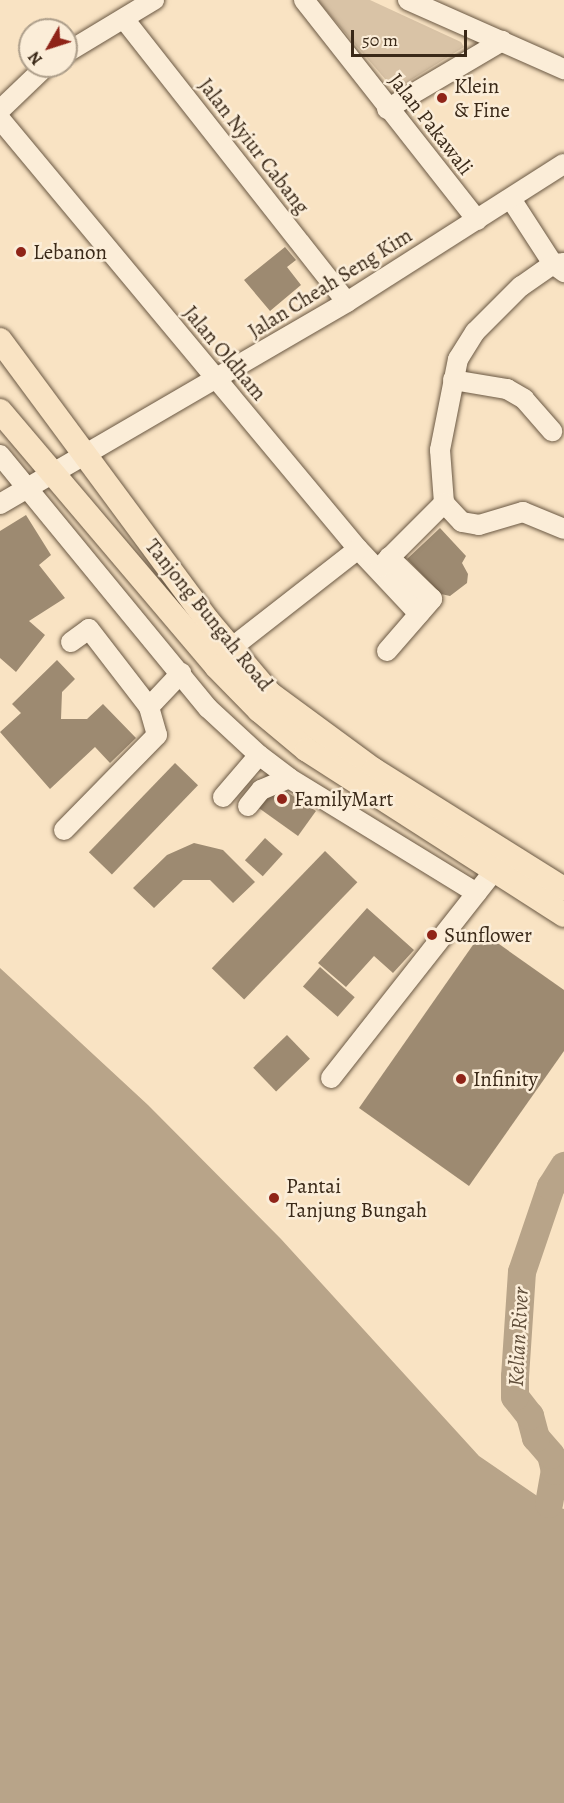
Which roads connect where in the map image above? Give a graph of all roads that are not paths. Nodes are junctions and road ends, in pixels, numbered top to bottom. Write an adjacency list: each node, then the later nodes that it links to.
1 (154, 0): 4 (street)
2 (304, 0): 9 (street, Jalan Pakawali)
3 (408, 0): 5 (street)
4 (124, 19): 6 (street); 16 (street, Jalan Nyiur Cabang)
5 (502, 41): 7 (street); 9 (street)
6 (78, 46)
7 (564, 69)
8 (33, 78): 10 (street)
9 (387, 109): 14 (street, Jalan Pakawali)
10 (0, 110)
11 (0, 119): 18 (street, Jalan Oldham)
12 (564, 164): 13 (street, Jalan Cheah Seng Kim)
13 (511, 199): 14 (street, Jalan Cheah Seng Kim); 15 (street)
14 (477, 220): 16 (street, Jalan Cheah Seng Kim)
15 (560, 266): 19 (street)
16 (347, 302): 18 (street, Jalan Cheah Seng Kim)
17 (0, 340): 23 (main road, Tanjong Bungah Road)
18 (216, 380): 23 (street, Jalan Cheah Seng Kim); 29 (street, Jalan Oldham)
19 (453, 380): 21 (street); 26 (street)
20 (0, 411): 24 (main road, Tanjong Bungah Road)
21 (552, 431)
22 (0, 455): 25 (street)
23 (86, 456): 24 (street, Jalan Cheah Seng Kim); 32 (main road, Tanjong Bungah Road)
24 (57, 474): 25 (street, Jalan Cheah Seng Kim); 38 (main road, Tanjong Bungah Road)
25 (30, 488): 27 (street, Jalan Cheah Seng Kim); 34 (street)
26 (444, 503): 28 (street); 30 (street)
27 (0, 504)
28 (564, 528)
29 (358, 549): 30 (street, Jalan Oldham); 32 (street)
30 (383, 563): 33 (street, Jalan Oldham)
31 (71, 642): 35 (street)
32 (230, 649): 44 (main road, Tanjong Bungah Road)
33 (387, 651)
34 (181, 673): 35 (street); 36 (street)
35 (150, 707): 42 (street)
36 (259, 755): 37 (street); 39 (street)
37 (289, 778): 40 (street); 41 (street)
38 (371, 792): 41 (street); 43 (main road, Tanjong Bungah Road)
39 (223, 797)
40 (248, 806)
41 (356, 817): 45 (street)
42 (64, 830)
43 (493, 872): 45 (street); 46 (main road, Tanjong Bungah Road)
44 (564, 889)
45 (477, 893): 47 (street)
46 (564, 915)
47 (331, 1078)

